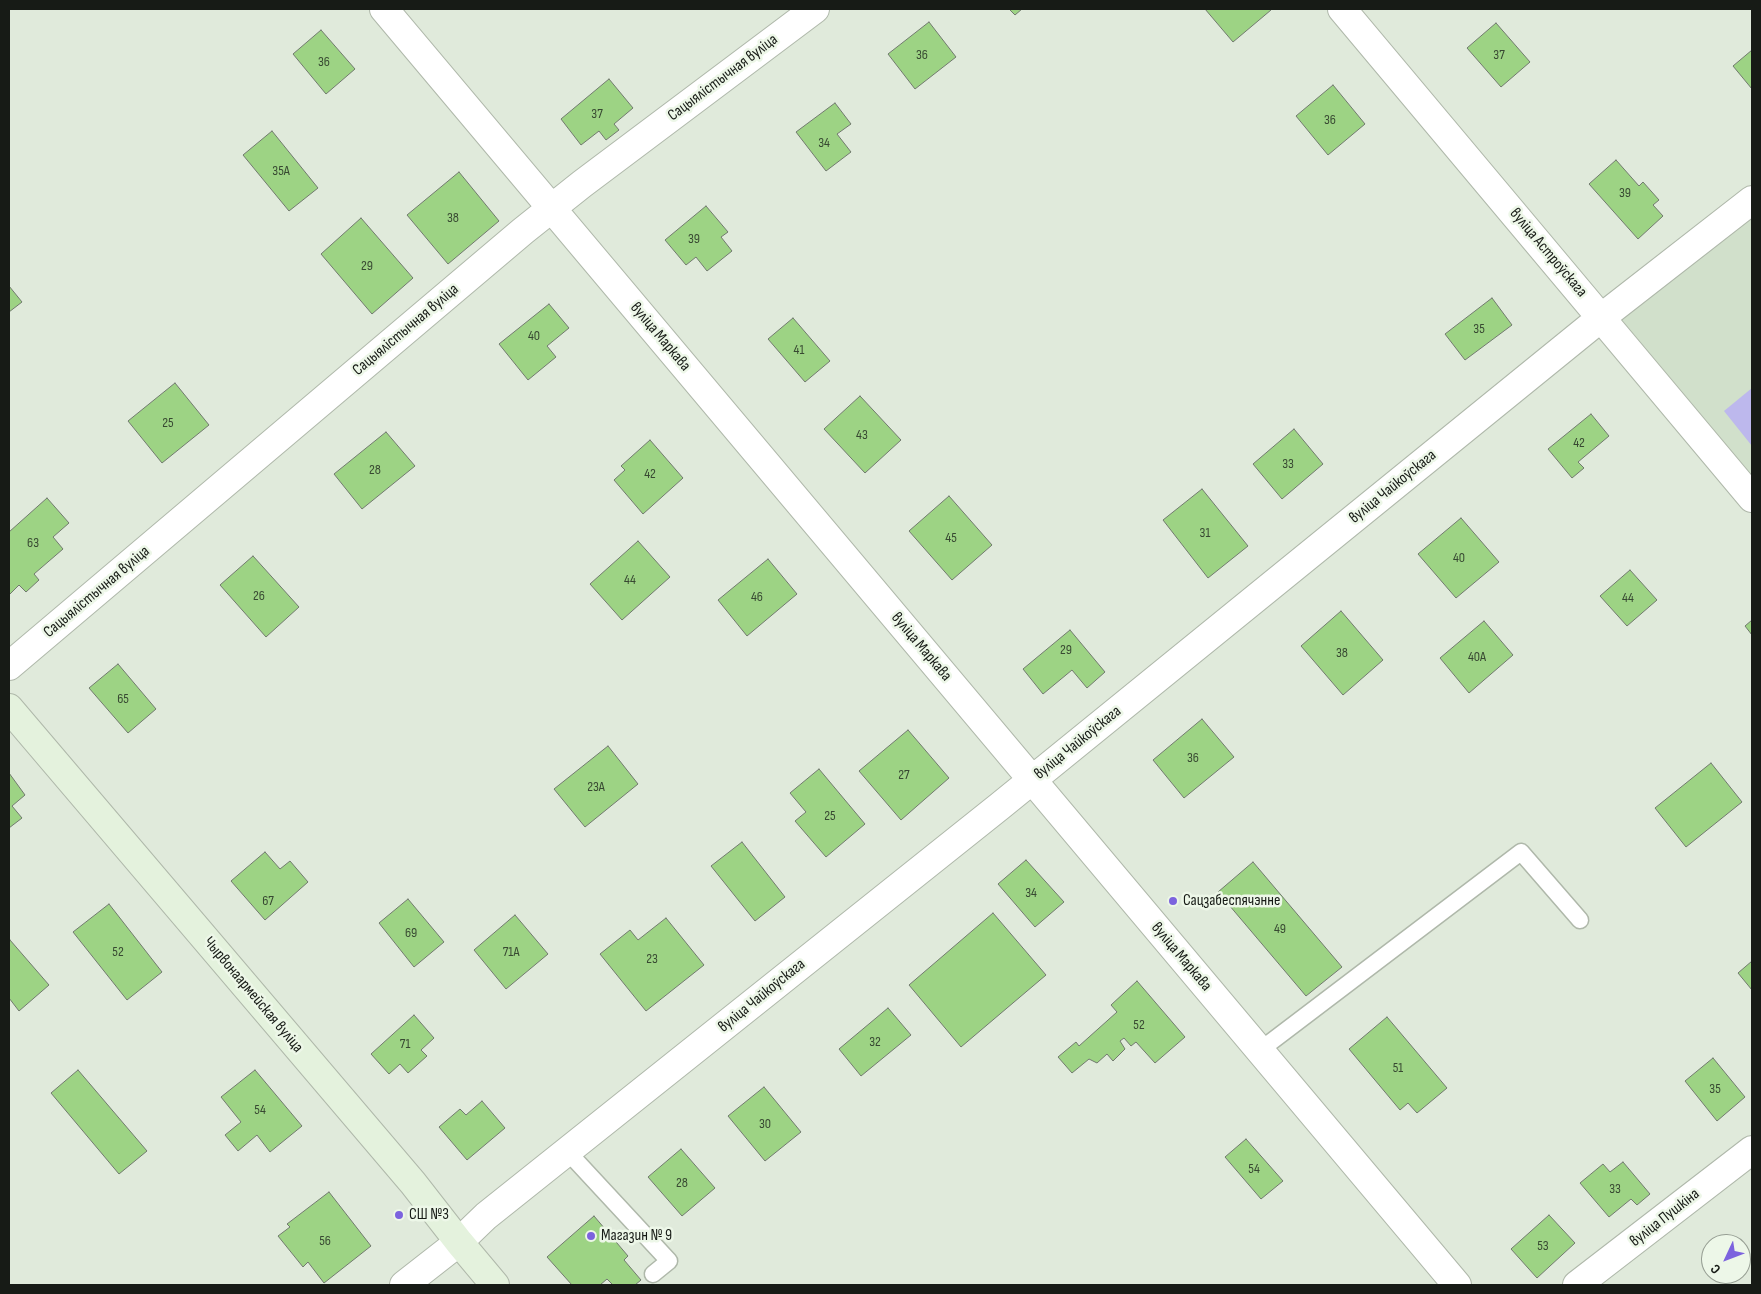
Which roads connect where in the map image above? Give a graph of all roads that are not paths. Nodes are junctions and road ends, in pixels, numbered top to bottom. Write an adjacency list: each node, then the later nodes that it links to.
1 (384, 9): 5 (street, вуліца Маркава)
2 (815, 9): 5 (street, Сацыялістычная вуліца)
3 (1342, 9): 6 (street, вуліца Астроўскага)
4 (1752, 200): 6 (street, вуліца Чайкоўскага)
5 (552, 208): 8 (street, Сацыялістычная вуліца); 10 (street, вуліца Маркава)
6 (1602, 317): 7 (street, вуліца Астроўскага); 10 (street, вуліца Чайкоўскага)
7 (1752, 498)
8 (9, 666)
9 (9, 708): 15 (main road, Чырвонаармейская вуліца)
10 (1033, 779): 12 (street, вуліца Маркава); 14 (street, вуліца Чайкоўскага)
11 (1580, 920): 12 (lane)
12 (1259, 1051): 19 (street, вуліца Маркава)
13 (1752, 1150): 20 (street, вуліца Пушкіна)
14 (567, 1151): 15 (street, вуліца Чайкоўскага); 16 (lane)
15 (459, 1242): 17 (street, вуліца Чайкоўскага); 18 (main road, Чырвонаармейская вуліца)
16 (653, 1274)
17 (404, 1285)
18 (495, 1285)
19 (1456, 1285)
20 (1577, 1285)

